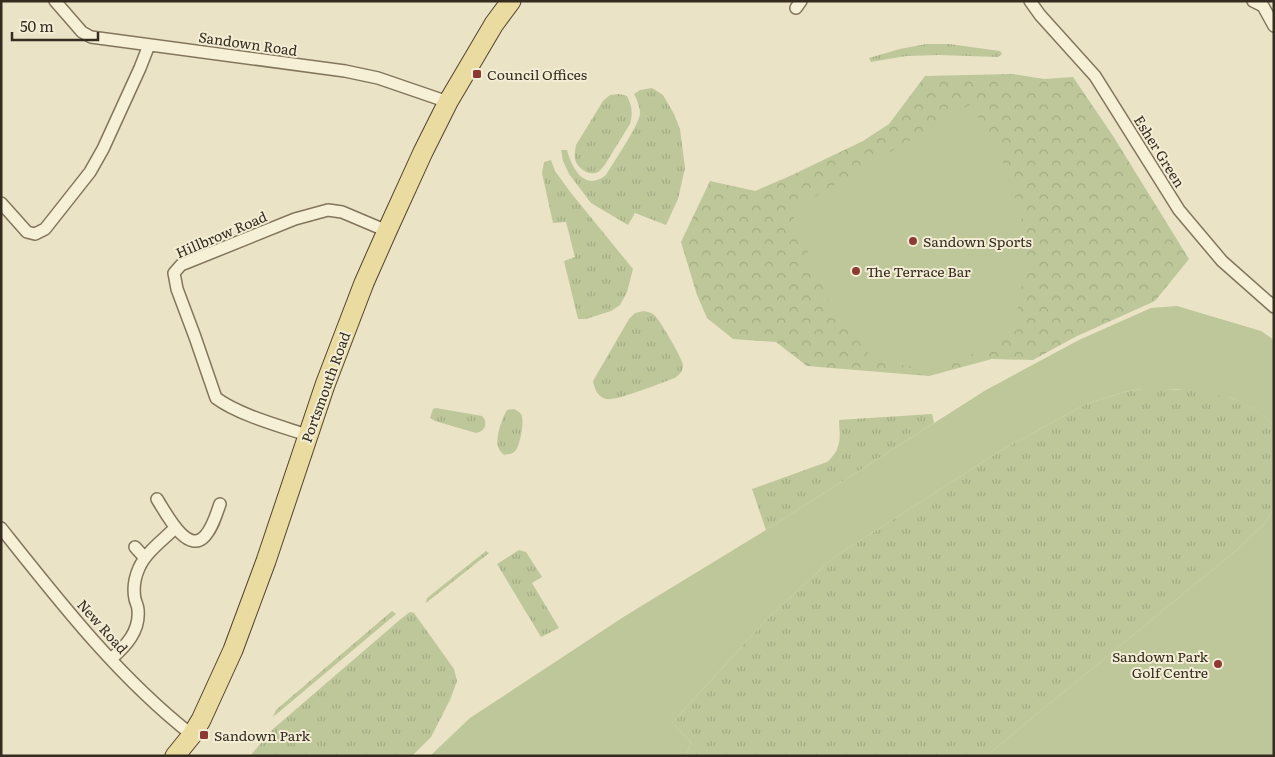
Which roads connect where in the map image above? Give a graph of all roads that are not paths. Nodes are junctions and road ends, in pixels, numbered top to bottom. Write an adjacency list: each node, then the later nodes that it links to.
1 (55, 1): 8 (street, Sandown Road)
2 (501, 1): 6 (main road, Portsmouth Road)
3 (511, 1): 6 (main road, Portsmouth Road)
4 (1030, 1): 12 (street, Esher Green)
5 (1260, 3): 7 (street)
6 (494, 24): 9 (main road, Portsmouth Road)
7 (1274, 26)
8 (149, 45): 9 (street, Sandown Road); 10 (street)
9 (448, 102): 11 (main road, Portsmouth Road)
10 (1, 203)
11 (387, 231): 13 (main road, Portsmouth Road); 13 (street, Hillbrow Road)
12 (1274, 307)
13 (307, 435): 21 (main road, Portsmouth Road)
14 (157, 499): 17 (street)
15 (220, 504): 17 (street)
16 (1, 528): 20 (street, New Road)
17 (175, 528): 19 (street)
18 (135, 547): 19 (street)
19 (145, 558): 20 (street)
20 (111, 659): 21 (street, New Road)
21 (192, 735): 22 (main road, Portsmouth Road)
22 (175, 756)

